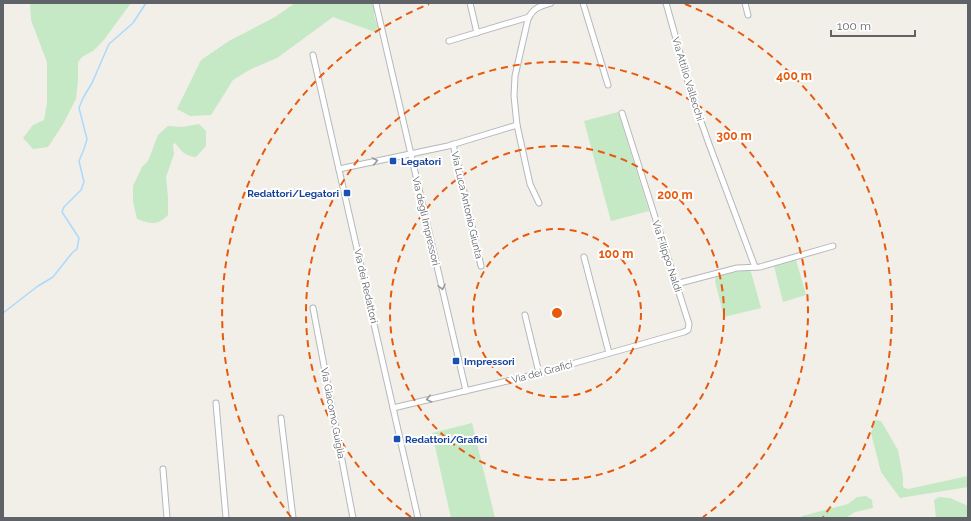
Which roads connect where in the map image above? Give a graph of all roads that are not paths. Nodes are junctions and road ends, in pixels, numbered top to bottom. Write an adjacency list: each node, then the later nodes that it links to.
1 (470, 3): 9 (street)
2 (550, 3): 8 (street)
3 (583, 3): 12 (street)
4 (666, 3): 22 (street, Via Attilio Vallecchi)
5 (745, 3): 7 (street)
6 (376, 4): 16 (street, Via degli Impressori)
7 (748, 15)
8 (529, 16): 9 (street); 14 (street)
9 (476, 33): 10 (street)
10 (449, 42)
11 (313, 55): 17 (street, Via dei Redattori)
12 (608, 85)
13 (622, 113): 23 (street, Via Filippo Naldi)
14 (517, 125): 15 (street); 18 (street)
15 (453, 144): 16 (street); 21 (street, Via Luca Antonio Giunta)
16 (411, 154): 17 (street, one-way to 16); 29 (street, Via degli Impressori, one-way to 29)
17 (339, 169): 31 (street, Via dei Redattori)
18 (540, 203)
19 (833, 246): 22 (street)
20 (584, 257): 27 (street)
21 (481, 266)
22 (755, 267): 23 (street)
23 (676, 284): 26 (street, Via Filippo Naldi)
24 (313, 308): 37 (street, Via Giacomo Guiglia)
25 (525, 315): 28 (street)
26 (688, 330): 27 (street, Via dei Grafici)
27 (609, 354): 28 (street, Via dei Grafici)
28 (539, 373): 29 (street, Via dei Grafici)
29 (466, 391): 31 (street, Via dei Grafici, one-way to 31)
30 (216, 403): 35 (street)
31 (393, 408): 38 (street, Via dei Redattori)
32 (281, 418): 36 (street)
33 (164, 469): 34 (street)
34 (167, 518)
35 (226, 518)
36 (293, 518)
37 (353, 518)
38 (418, 518)

